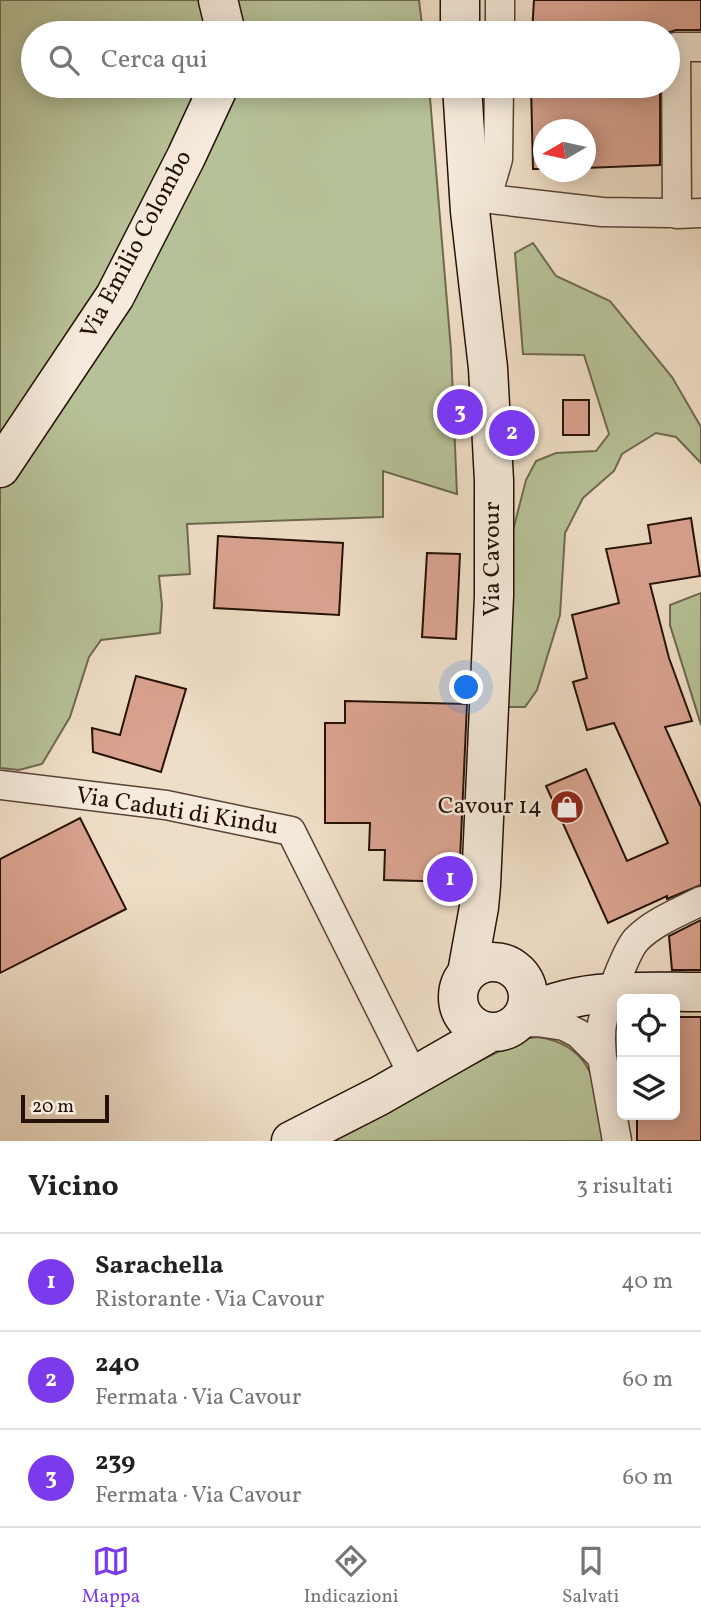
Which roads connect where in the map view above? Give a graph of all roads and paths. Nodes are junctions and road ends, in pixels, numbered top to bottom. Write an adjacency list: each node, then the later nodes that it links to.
1 (218, 0): 4 (main road)
2 (460, 0): 5 (main road)
3 (500, 0): 6 (street)
4 (223, 21)
5 (460, 21)
6 (500, 21)
7 (680, 47): 8 (street)
8 (701, 47)
9 (213, 98): 16 (main road, Via Emilio Colombo)
10 (463, 98): 13 (main road, Via Cavour)
11 (499, 98): 13 (street)
12 (676, 98): 15 (street)
13 (476, 205): 14 (street); 19 (main road, Via Cavour)
14 (669, 213)
15 (701, 213)
16 (0, 468)
17 (0, 785): 24 (street, Via Caduti di Kindu)
18 (701, 901): 20 (street)
19 (486, 978): 20 (main road); 22 (main road); 22 (main road); 24 (main road)
20 (614, 992): 21 (main road); 22 (main road); 23 (street)
21 (701, 992)
22 (510, 1024): 23 (street); 24 (main road)
23 (602, 1056): 26 (street)
24 (413, 1075): 25 (main road)
25 (291, 1141)
26 (617, 1141)

